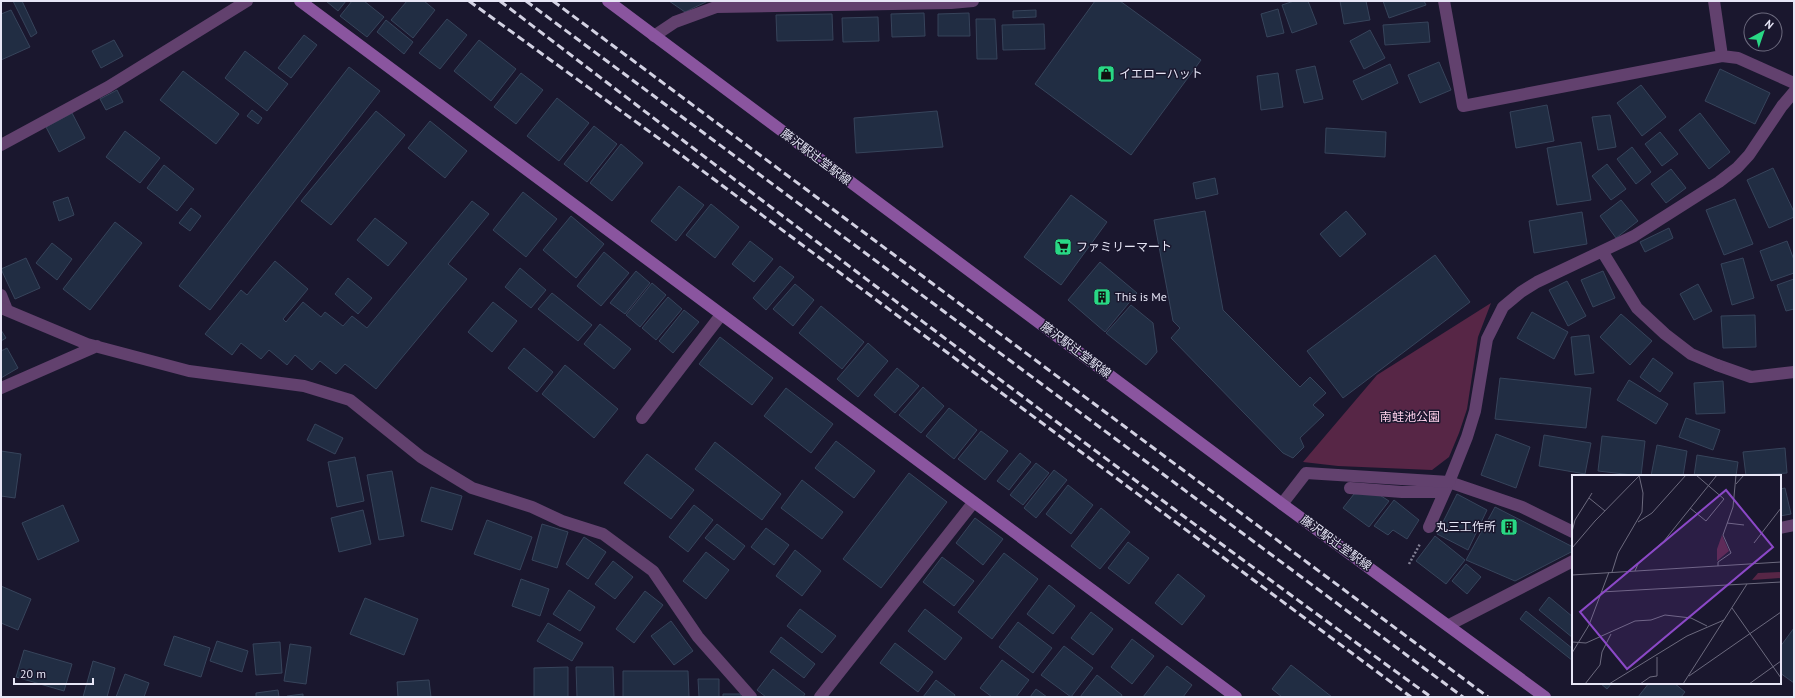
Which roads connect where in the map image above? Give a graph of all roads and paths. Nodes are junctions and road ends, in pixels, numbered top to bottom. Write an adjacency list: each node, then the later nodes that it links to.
1 (247, 1): 11 (street)
2 (300, 1): 15 (street)
3 (608, 1): 7 (street, 藤沢駅辻堂駅線)
4 (973, 1): 7 (street)
5 (1444, 1): 8 (street)
6 (1714, 1): 8 (street)
7 (654, 36): 23 (street, 藤沢駅辻堂駅線)
8 (1722, 56): 9 (street)
9 (1794, 83)
10 (1794, 92): 12 (street)
11 (1, 144)
12 (1602, 250): 17 (street); 20 (street)
13 (1, 295): 14 (street)
14 (4, 309): 16 (street)
15 (721, 315): 19 (street); 22 (street)
16 (97, 346): 18 (street); 30 (street)
17 (1794, 372)
18 (1, 388)
19 (642, 418)
20 (1447, 487): 21 (street); 23 (street); 25 (street); 27 (street)
21 (1350, 488)
22 (973, 503): 31 (street); 32 (street)
23 (1282, 504): 29 (street, 藤沢駅辻堂駅線)
24 (1794, 525): 26 (street)
25 (1429, 527)
26 (1781, 528)
27 (1572, 532)
28 (1572, 562): 29 (street)
29 (1449, 625): 33 (street, 藤沢駅辻堂駅線)
30 (751, 697)
31 (820, 697)
32 (1236, 697)
33 (1545, 697)

